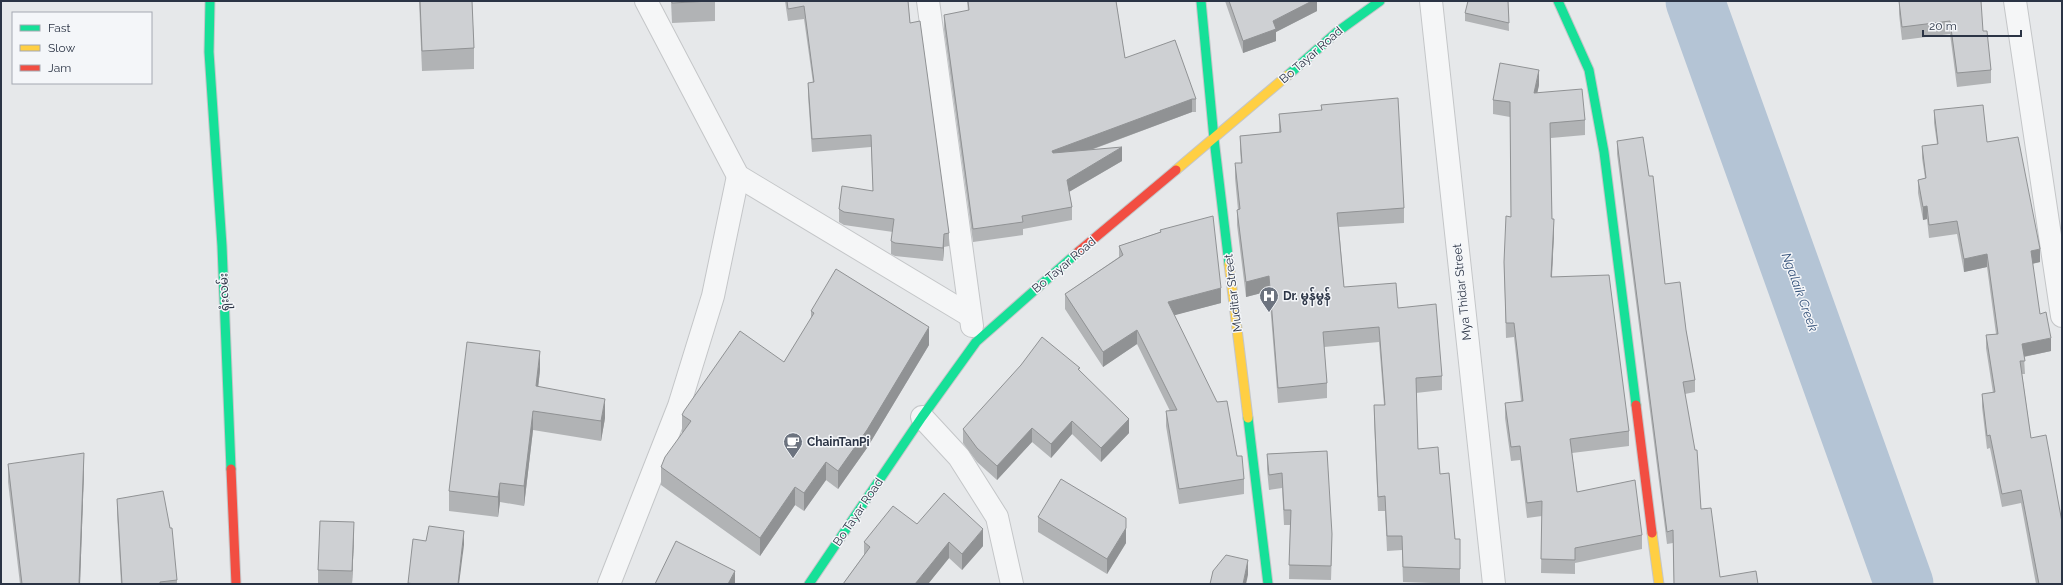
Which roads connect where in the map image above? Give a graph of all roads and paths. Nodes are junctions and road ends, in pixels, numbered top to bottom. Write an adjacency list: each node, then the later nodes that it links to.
1 (210, 1): 15 (street, ရုံးလမ်း)
2 (646, 1): 10 (street)
3 (928, 1): 11 (street)
4 (1201, 1): 9 (street, Muditar Street)
5 (1380, 1): 9 (street, Bo Tayar Road)
6 (1431, 1): 20 (street, Mya Thidar Street)
7 (1558, 1): 21 (street)
8 (2015, 1): 12 (street)
9 (1214, 139): 13 (street, Bo Tayar Road); 19 (street, Muditar Street)
10 (738, 176): 11 (street); 16 (street)
11 (969, 315): 13 (street)
12 (2062, 316)
13 (976, 342): 14 (street, Bo Tayar Road)
14 (922, 417): 17 (street, Bo Tayar Road); 18 (street)
15 (236, 584)
16 (610, 584)
17 (809, 584)
18 (1012, 584)
19 (1268, 584)
20 (1494, 584)
21 (1659, 584)

